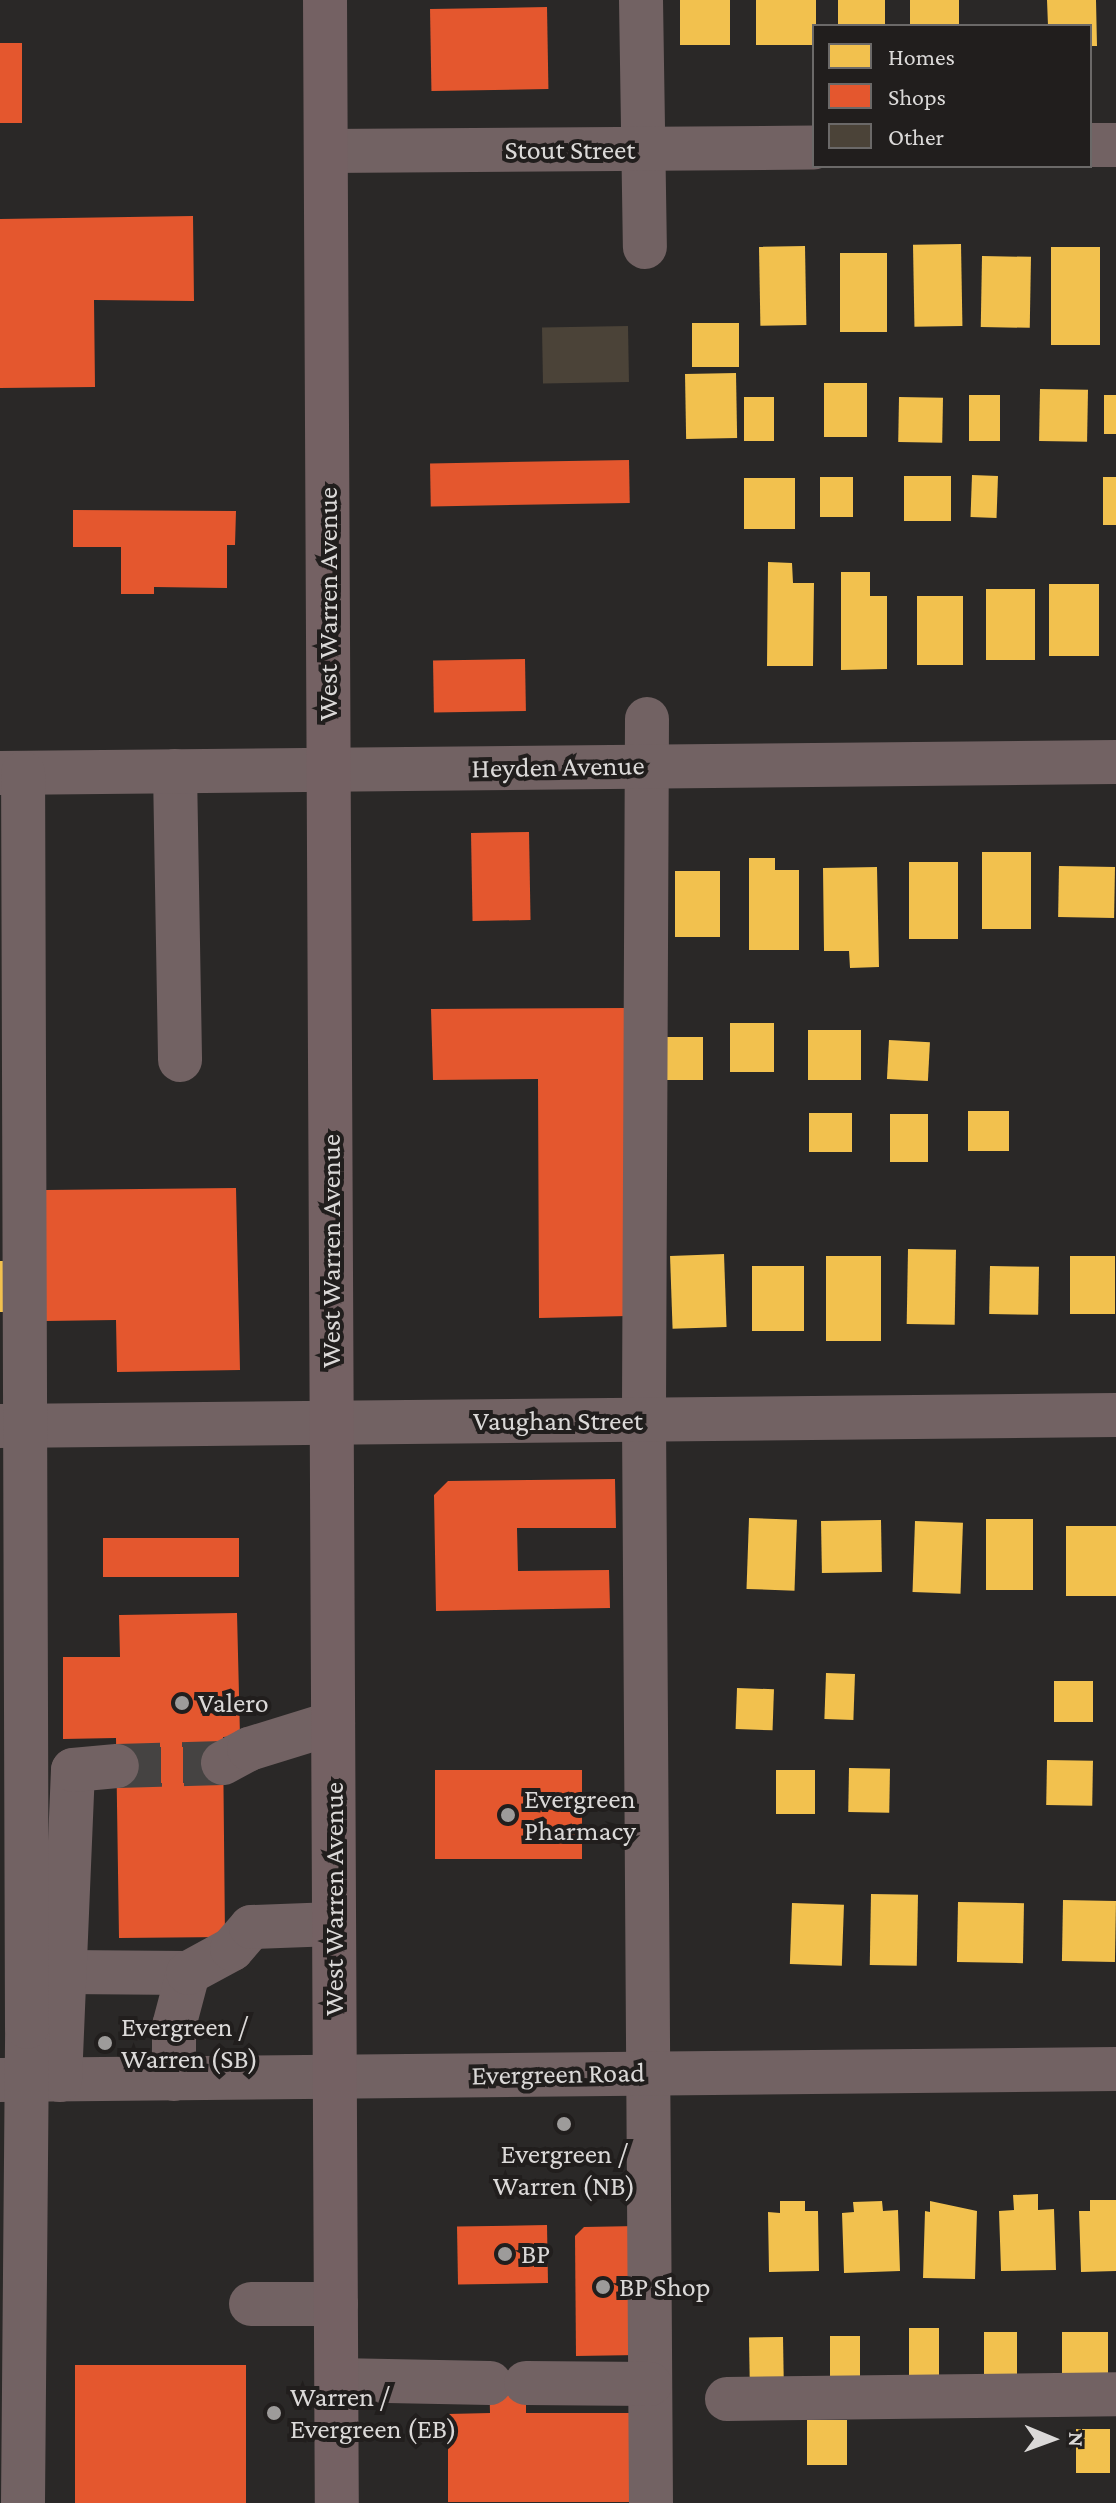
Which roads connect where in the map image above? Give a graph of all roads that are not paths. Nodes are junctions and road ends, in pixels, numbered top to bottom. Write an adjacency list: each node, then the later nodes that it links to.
1 (325, 0): 7 (main road, West Warren Avenue)
2 (641, 0): 6 (street)
3 (1092, 145): 4 (street)
4 (1116, 145)
5 (812, 148): 6 (street, Stout Street)
6 (641, 150): 7 (street, Stout Street); 8 (street)
7 (326, 151): 12 (main road, West Warren Avenue)
8 (645, 247)
9 (647, 719): 11 (street)
10 (1116, 762): 11 (street, Heyden Avenue)
11 (646, 767): 12 (street, Heyden Avenue); 17 (street)
12 (330, 770): 13 (street, Heyden Avenue); 18 (main road, West Warren Avenue)
13 (175, 771): 14 (street, Heyden Avenue); 15 (street)
14 (11, 773): 19 (street)
15 (180, 1060)
16 (1116, 1415): 17 (street, Vaughan Street)
17 (644, 1420): 18 (street, Vaughan Street); 27 (street)
18 (331, 1422): 19 (street, Vaughan Street); 20 (main road, West Warren Avenue)
19 (14, 1426): 30 (street)
20 (333, 1723): 21 (street); 23 (main road, West Warren Avenue)
21 (223, 1763)
22 (117, 1766): 24 (street)
23 (334, 1924): 25 (street); 28 (main road, West Warren Avenue)
24 (66, 1972): 25 (street); 30 (street)
25 (188, 1973): 29 (street)
26 (1116, 2069): 27 (street, Evergreen Road)
27 (646, 2074): 28 (street, Evergreen Road); 34 (street)
28 (335, 2077): 29 (street, Evergreen Road); 32 (main road, West Warren Avenue)
29 (174, 2079): 30 (street, Evergreen Road)
30 (29, 2080): 37 (street)
31 (251, 2304): 32 (street)
32 (336, 2304): 33 (main road, West Warren Avenue)
33 (337, 2380): 34 (street); 38 (main road, West Warren Avenue)
34 (650, 2384): 39 (street)
35 (1116, 2394): 36 (street)
36 (727, 2399)
37 (23, 2503)
38 (337, 2503)
39 (651, 2503)

